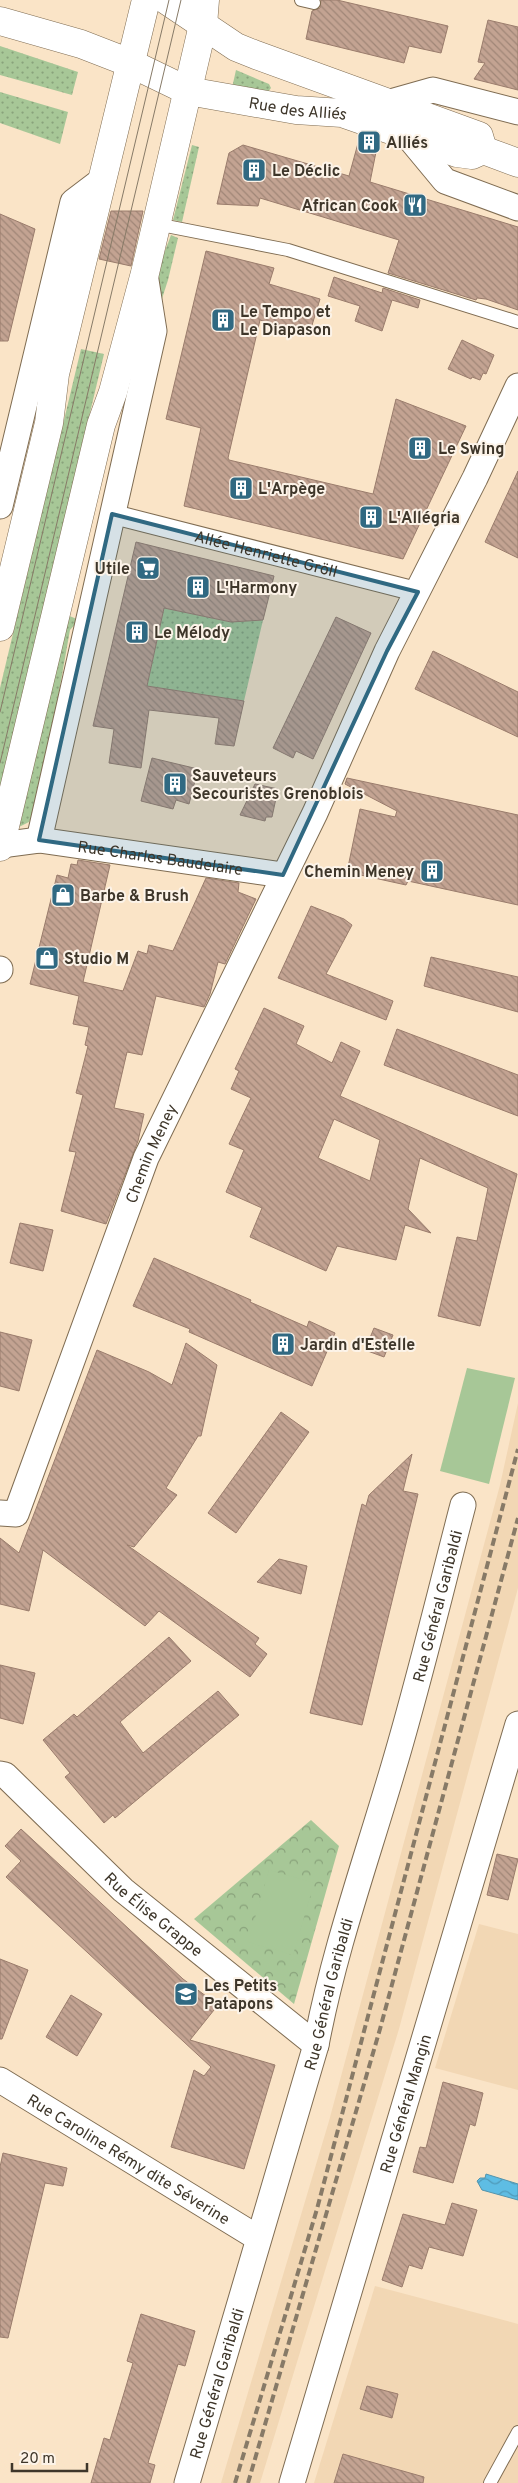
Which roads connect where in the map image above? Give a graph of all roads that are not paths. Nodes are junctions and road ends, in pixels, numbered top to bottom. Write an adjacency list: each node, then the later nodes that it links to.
1 (146, 0): 7 (main road)
2 (166, 0): 5 (main road, Rue des Alliés)
3 (301, 0): 4 (lane)
4 (314, 3)
5 (204, 12): 8 (main road); 9 (main road, Rue des Alliés)
6 (0, 21): 7 (main road, Rue des Alliés)
7 (130, 63): 8 (main road, Rue des Alliés); 14 (main road)
8 (188, 91): 11 (main road, Rue des Alliés); 16 (main road)
9 (387, 103): 10 (street); 12 (main road, Rue des Alliés)
10 (518, 112)
11 (406, 134): 12 (main road, Rue des Alliés); 15 (street)
12 (483, 150): 13 (main road, Rue des Alliés)
13 (518, 163)
14 (102, 180): 20 (street); 23 (main road)
15 (518, 208)
16 (156, 224): 17 (main road); 18 (lane)
17 (145, 273): 21 (street); 25 (main road)
18 (518, 322)
19 (518, 386): 22 (street, Chemin Meney)
20 (2, 491)
21 (112, 514): 22 (street, Allée Henriette Gröll); 24 (street)
22 (418, 592): 26 (street, Chemin Meney)
23 (0, 627)
24 (39, 840): 25 (street, Rue Charles Baudelaire); 26 (street, Rue Charles Baudelaire)
25 (0, 846)
26 (283, 875): 28 (street, Chemin Meney)
27 (463, 1505): 32 (street, Rue Général Garibaldi)
28 (0, 1513)
29 (518, 1724): 30 (street, Rue Général Mangin)
30 (514, 1759): 37 (street, Rue Général Mangin)
31 (0, 1774): 32 (street, Rue Élise Grappe)
32 (316, 2045): 34 (street, Rue Général Garibaldi)
33 (0, 2080): 34 (street, Rue Caroline Rémy dite Séverine)
34 (258, 2238): 36 (street, Rue Général Garibaldi)
35 (518, 2432): 38 (lane)
36 (187, 2483)
37 (292, 2483)
38 (490, 2483)

